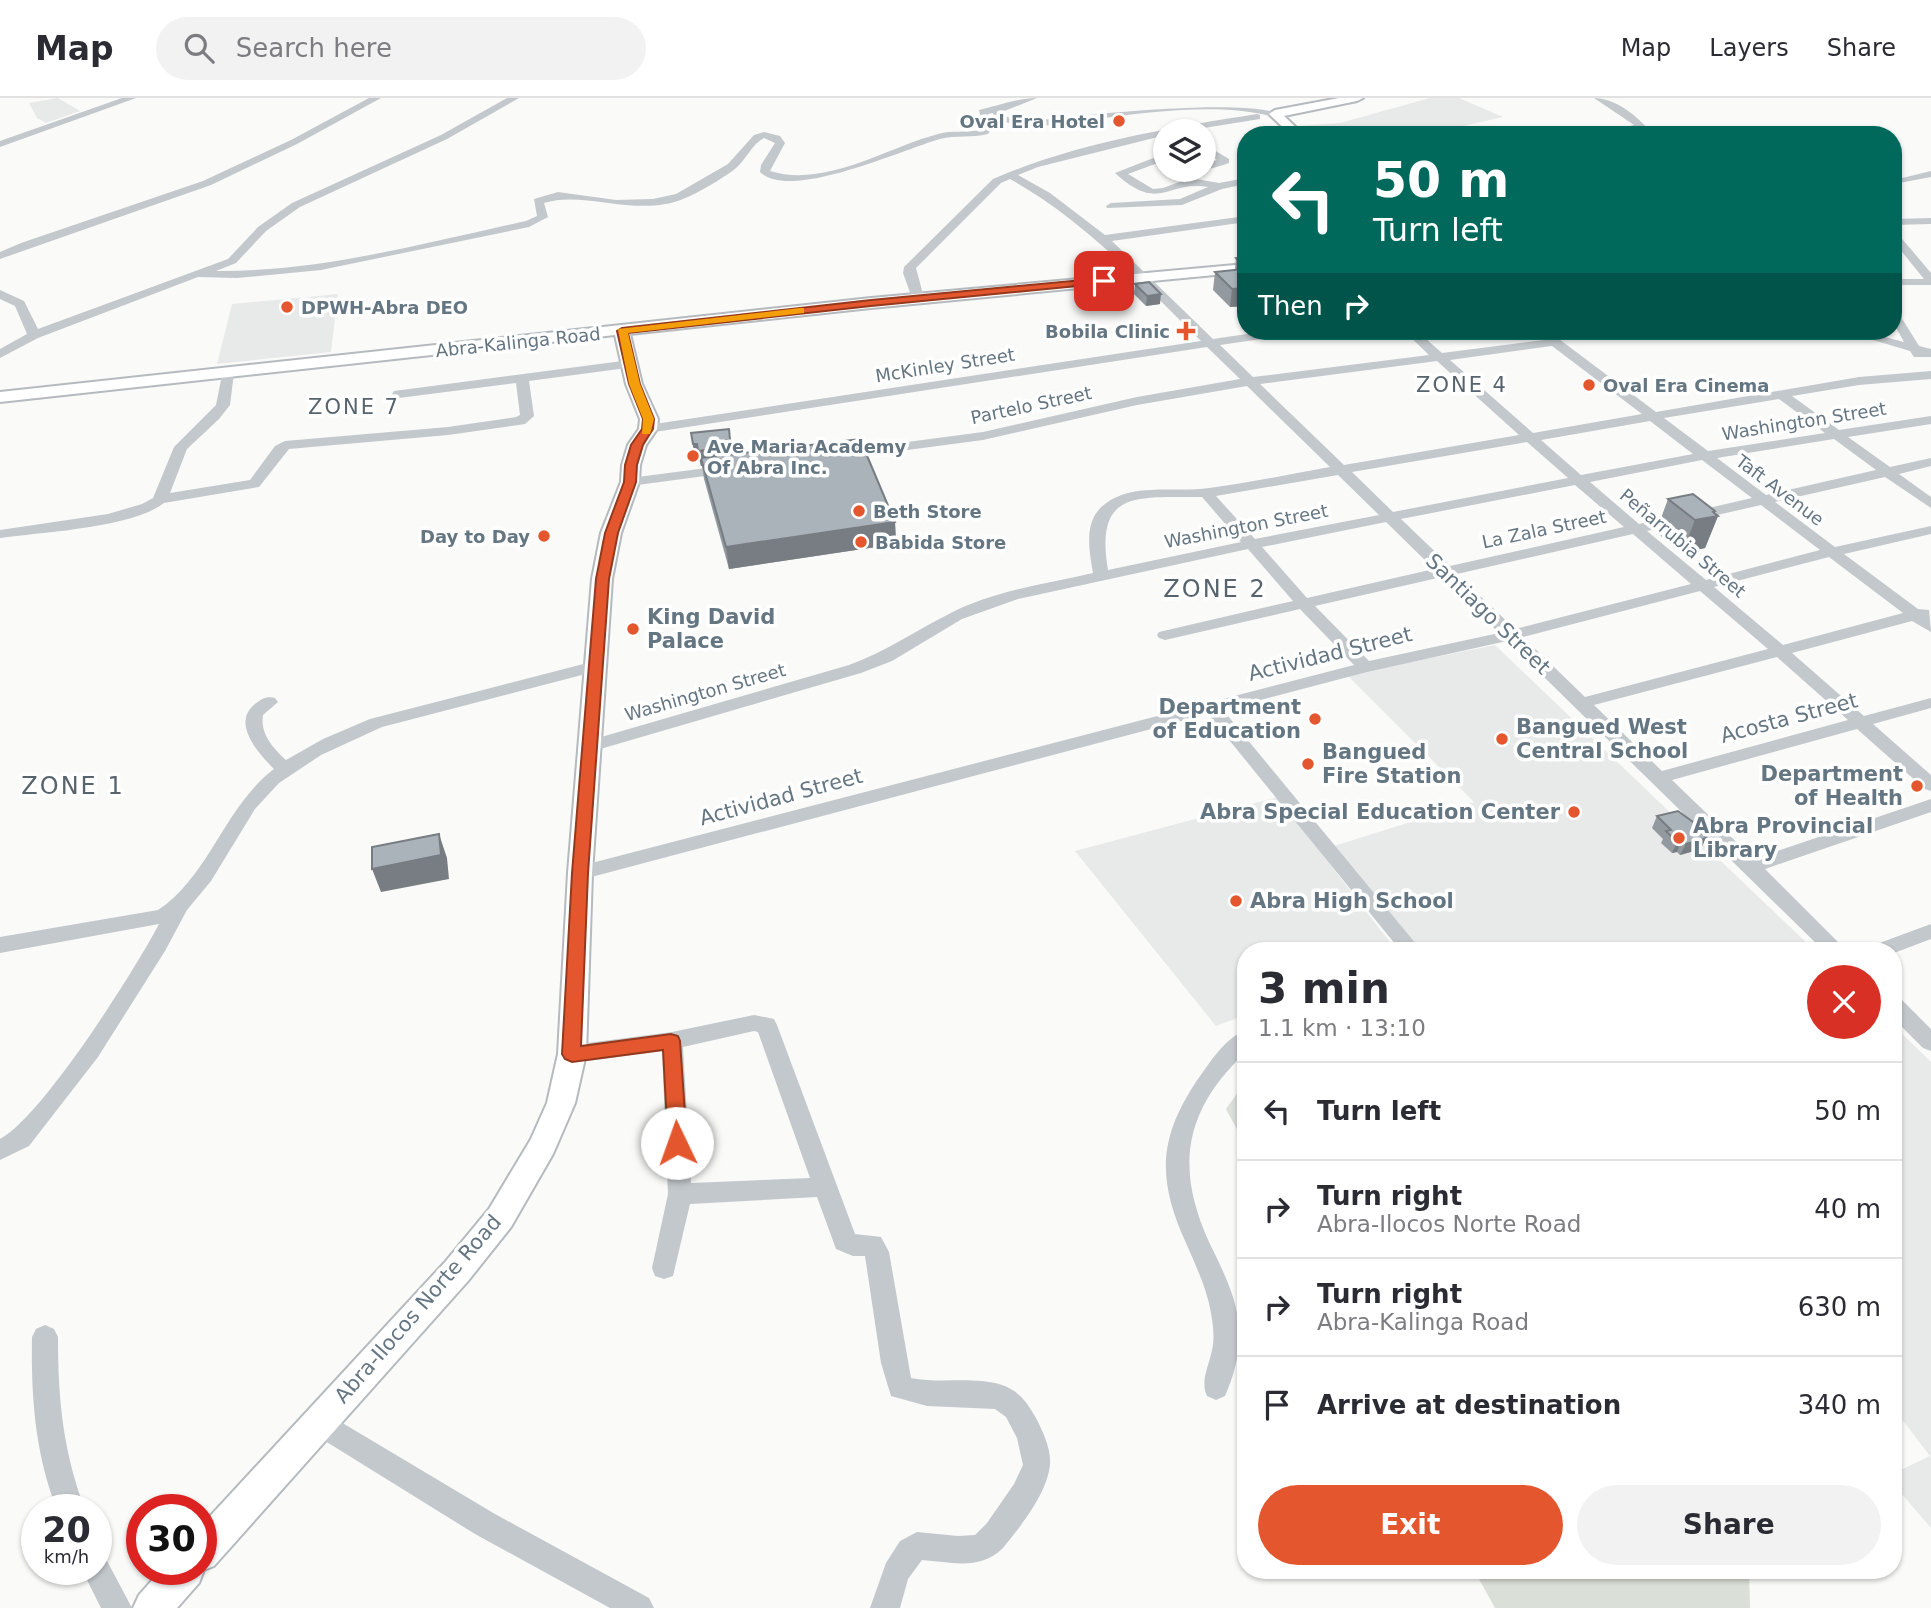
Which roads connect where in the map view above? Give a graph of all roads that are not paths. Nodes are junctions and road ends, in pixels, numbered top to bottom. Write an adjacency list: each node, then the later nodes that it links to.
1 (131, 98): 15 (street)
2 (376, 98): 32 (street)
3 (514, 98): 34 (street)
4 (1032, 98): 8 (street)
5 (1174, 98): 10 (street)
6 (1357, 98): 9 (main road)
7 (1599, 98): 13 (street)
8 (998, 110): 10 (street); 34 (street)
9 (1275, 114): 10 (street); 11 (street); 12 (main road)
10 (1077, 119)
11 (1216, 124)
12 (1288, 126)
13 (1640, 126)
14 (1153, 136): 20 (street)
15 (0, 144)
16 (1216, 155): 18 (street)
17 (1153, 161): 22 (street)
18 (1216, 164)
19 (1931, 174): 21 (street)
20 (1010, 175): 30 (street, Santiago Street); 39 (street)
21 (1902, 181)
22 (1188, 182)
23 (1196, 182): 25 (street)
24 (1237, 184): 25 (street)
25 (1219, 186): 26 (street)
26 (1111, 206)
27 (1931, 221): 28 (street)
28 (1902, 222)
29 (1237, 223): 30 (street)
30 (1103, 239): 35 (street, Santiago Street)
31 (1902, 246): 36 (street)
32 (0, 256)
33 (1237, 269): 35 (main road, Abra-Kalinga Road)
34 (195, 274): 42 (street)
35 (1141, 277): 39 (main road, Abra-Kalinga Road); 48 (street, Santiago Street)
36 (1931, 281): 37 (street)
37 (1902, 282)
38 (0, 294): 42 (street)
39 (918, 298): 41 (main road, Abra-Kalinga Road)
40 (1902, 328): 49 (street)
41 (622, 331): 53 (main road); 54 (main road, Abra-Kalinga Road)
42 (34, 335): 51 (street)
43 (1237, 339): 48 (street, McKinley Street)
44 (1420, 340): 52 (street, Peñarrubia Street)
45 (1552, 340): 47 (street, Taft Avenue)
46 (1881, 340): 49 (street)
47 (1555, 342): 52 (street, Partelo Street); 61 (street, Taft Avenue)
48 (1208, 343): 57 (street, Santiago Street); 63 (street, McKinley Street)
49 (1916, 350): 50 (street); 55 (street)
50 (1931, 353)
51 (0, 354)
52 (1438, 357): 57 (street, Partelo Street); 65 (street, Peñarrubia Street)
53 (630, 364): 56 (street); 63 (main road)
54 (228, 373): 60 (main road, Abra-Kalinga Road); 75 (street)
55 (1931, 373): 59 (street)
56 (522, 379): 58 (street); 75 (street)
57 (1248, 382): 67 (street, Partelo Street); 70 (street, Santiago Street)
58 (399, 394)
59 (1782, 395): 61 (street); 64 (street)
60 (0, 397)
61 (1655, 418): 65 (street); 66 (street, Taft Avenue)
62 (1931, 420): 64 (street, Washington Street)
63 (648, 429): 73 (main road, Abra-Ilocos Norte Road)
64 (1835, 436): 66 (street, Washington Street); 71 (street)
65 (1531, 438): 70 (street); 72 (street, Peñarrubia Street)
66 (1703, 456): 72 (street, Washington Street); 76 (street, Taft Avenue)
67 (820, 458)
68 (1931, 463): 71 (street, La Zala Street)
69 (739, 468): 73 (street)
70 (1340, 470): 74 (street); 78 (street, Santiago Street)
71 (1888, 472): 76 (street, La Zala Street); 77 (street)
72 (1578, 480): 78 (street, Washington Street); 79 (street, Peñarrubia Street)
73 (630, 482): 93 (main road, Abra-Ilocos Norte Road)
74 (1206, 493): 82 (street); 85 (street)
75 (160, 499): 81 (street)
76 (1762, 500): 79 (street, La Zala Street); 83 (street, Taft Avenue)
77 (1931, 504)
78 (1390, 518): 82 (street, Washington Street); 84 (street, Santiago Street)
79 (1637, 528): 84 (street, La Zala Street); 86 (street, Peñarrubia Street)
80 (1931, 530): 83 (street, Actividad Street)
81 (0, 534)
82 (1252, 544): 85 (street, Washington Street); 87 (street)
83 (1832, 552): 86 (street, Actividad Street); 88 (street, Taft Avenue)
84 (1444, 571): 87 (street, La Zala Street); 91 (street, Santiago Street)
85 (1101, 575): 100 (street, Washington Street)
86 (1704, 586): 91 (street, Actividad Street); 92 (street, Peñarrubia Street)
87 (1303, 603): 90 (street, La Zala Street); 94 (street)
88 (1923, 613): 89 (street, Taft Avenue); 92 (street)
89 (1931, 627)
90 (1166, 635)
91 (1510, 635): 94 (street, Actividad Street); 96 (street, Santiago Street)
92 (1778, 649): 96 (street); 99 (street, Peñarrubia Street)
93 (595, 666): 100 (main road, Abra-Ilocos Norte Road); 101 (street)
94 (1366, 667): 98 (street, Actividad Street)
95 (269, 702): 101 (street)
96 (1581, 703): 102 (street, Santiago Street)
97 (1931, 703): 99 (street, Acosta Street)
98 (1212, 708): 106 (street, Actividad Street); 109 (street)
99 (1860, 722): 102 (street, Acosta Street); 103 (street, Peñarrubia Street)
100 (590, 746): 106 (main road, Abra-Ilocos Norte Road)
101 (285, 769): 107 (street)
102 (1658, 778): 105 (street, Santiago Street)
103 (1931, 785)
104 (1931, 805): 105 (street)
105 (1750, 867): 110 (street, Santiago Street)
106 (580, 873): 117 (main road, Abra-Ilocos Norte Road)
107 (178, 906): 112 (street); 118 (street)
108 (1931, 931): 111 (street)
109 (1404, 942)
110 (1828, 942)
111 (1902, 942)
112 (0, 945)
113 (1902, 1014): 115 (street)
114 (671, 1041): 117 (street); 119 (street); 120 (street)
115 (1931, 1042)
116 (1237, 1046): 123 (street)
117 (572, 1054): 124 (main road, Abra-Ilocos Norte Road)
118 (0, 1150)
119 (824, 1187): 120 (street); 132 (street)
120 (680, 1194): 121 (street)
121 (664, 1268)
122 (45, 1336): 125 (street)
123 (1216, 1387)
124 (319, 1422): 126 (main road, Abra-Ilocos Norte Road); 131 (street)
125 (66, 1494)
126 (217, 1535)
127 (105, 1585): 129 (street)
128 (173, 1585): 130 (main road)
129 (117, 1608)
130 (152, 1608)
131 (639, 1608)
132 (885, 1608)

